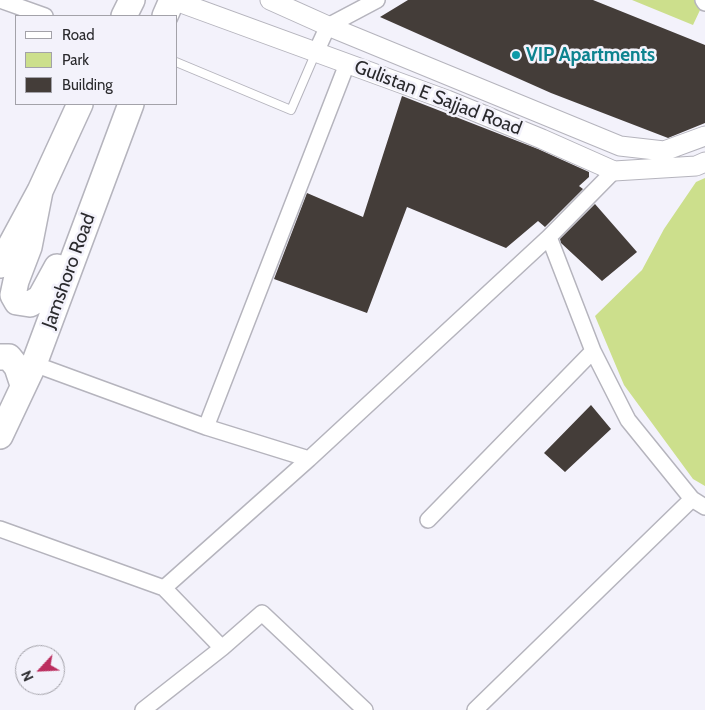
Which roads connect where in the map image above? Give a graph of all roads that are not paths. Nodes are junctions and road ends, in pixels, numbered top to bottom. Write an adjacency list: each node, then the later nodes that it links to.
1 (0, 0): 6 (street)
2 (132, 0): 7 (highway)
3 (172, 0): 8 (highway); 10 (street, Gulistan E Sajjad Road)
4 (270, 0): 9 (street, Gulistan E Sajjad Road)
5 (377, 0): 9 (street)
6 (43, 15)
7 (124, 15)
8 (165, 15)
9 (328, 26): 10 (street); 15 (street, Gulistan E Sajjad Road)
10 (316, 52): 11 (lane); 12 (street, Gulistan E Sajjad Road)
11 (178, 63)
12 (347, 64): 18 (street, Gulistan E Sajjad Road); 25 (street)
13 (80, 105): 19 (highway)
14 (132, 105): 16 (highway, Jamshoro Road)
15 (705, 136)
16 (109, 162): 19 (highway); 24 (highway, Jamshoro Road)
17 (705, 162): 18 (street, Gulistan E Sajjad Road)
18 (614, 171): 20 (street)
19 (40, 191): 21 (highway)
20 (549, 237): 22 (street); 27 (street)
21 (0, 265)
22 (593, 351): 28 (street); 30 (street)
23 (0, 357): 24 (highway)
24 (29, 375): 25 (street); 26 (highway, Jamshoro Road)
25 (206, 427): 27 (street)
26 (0, 436)
27 (309, 458): 32 (street)
28 (692, 499): 29 (street); 36 (street)
29 (705, 507)
30 (428, 520)
31 (0, 530): 32 (street)
32 (164, 588): 33 (street)
33 (222, 648): 34 (street); 35 (street)
34 (143, 710)
35 (365, 710)
36 (476, 710)

